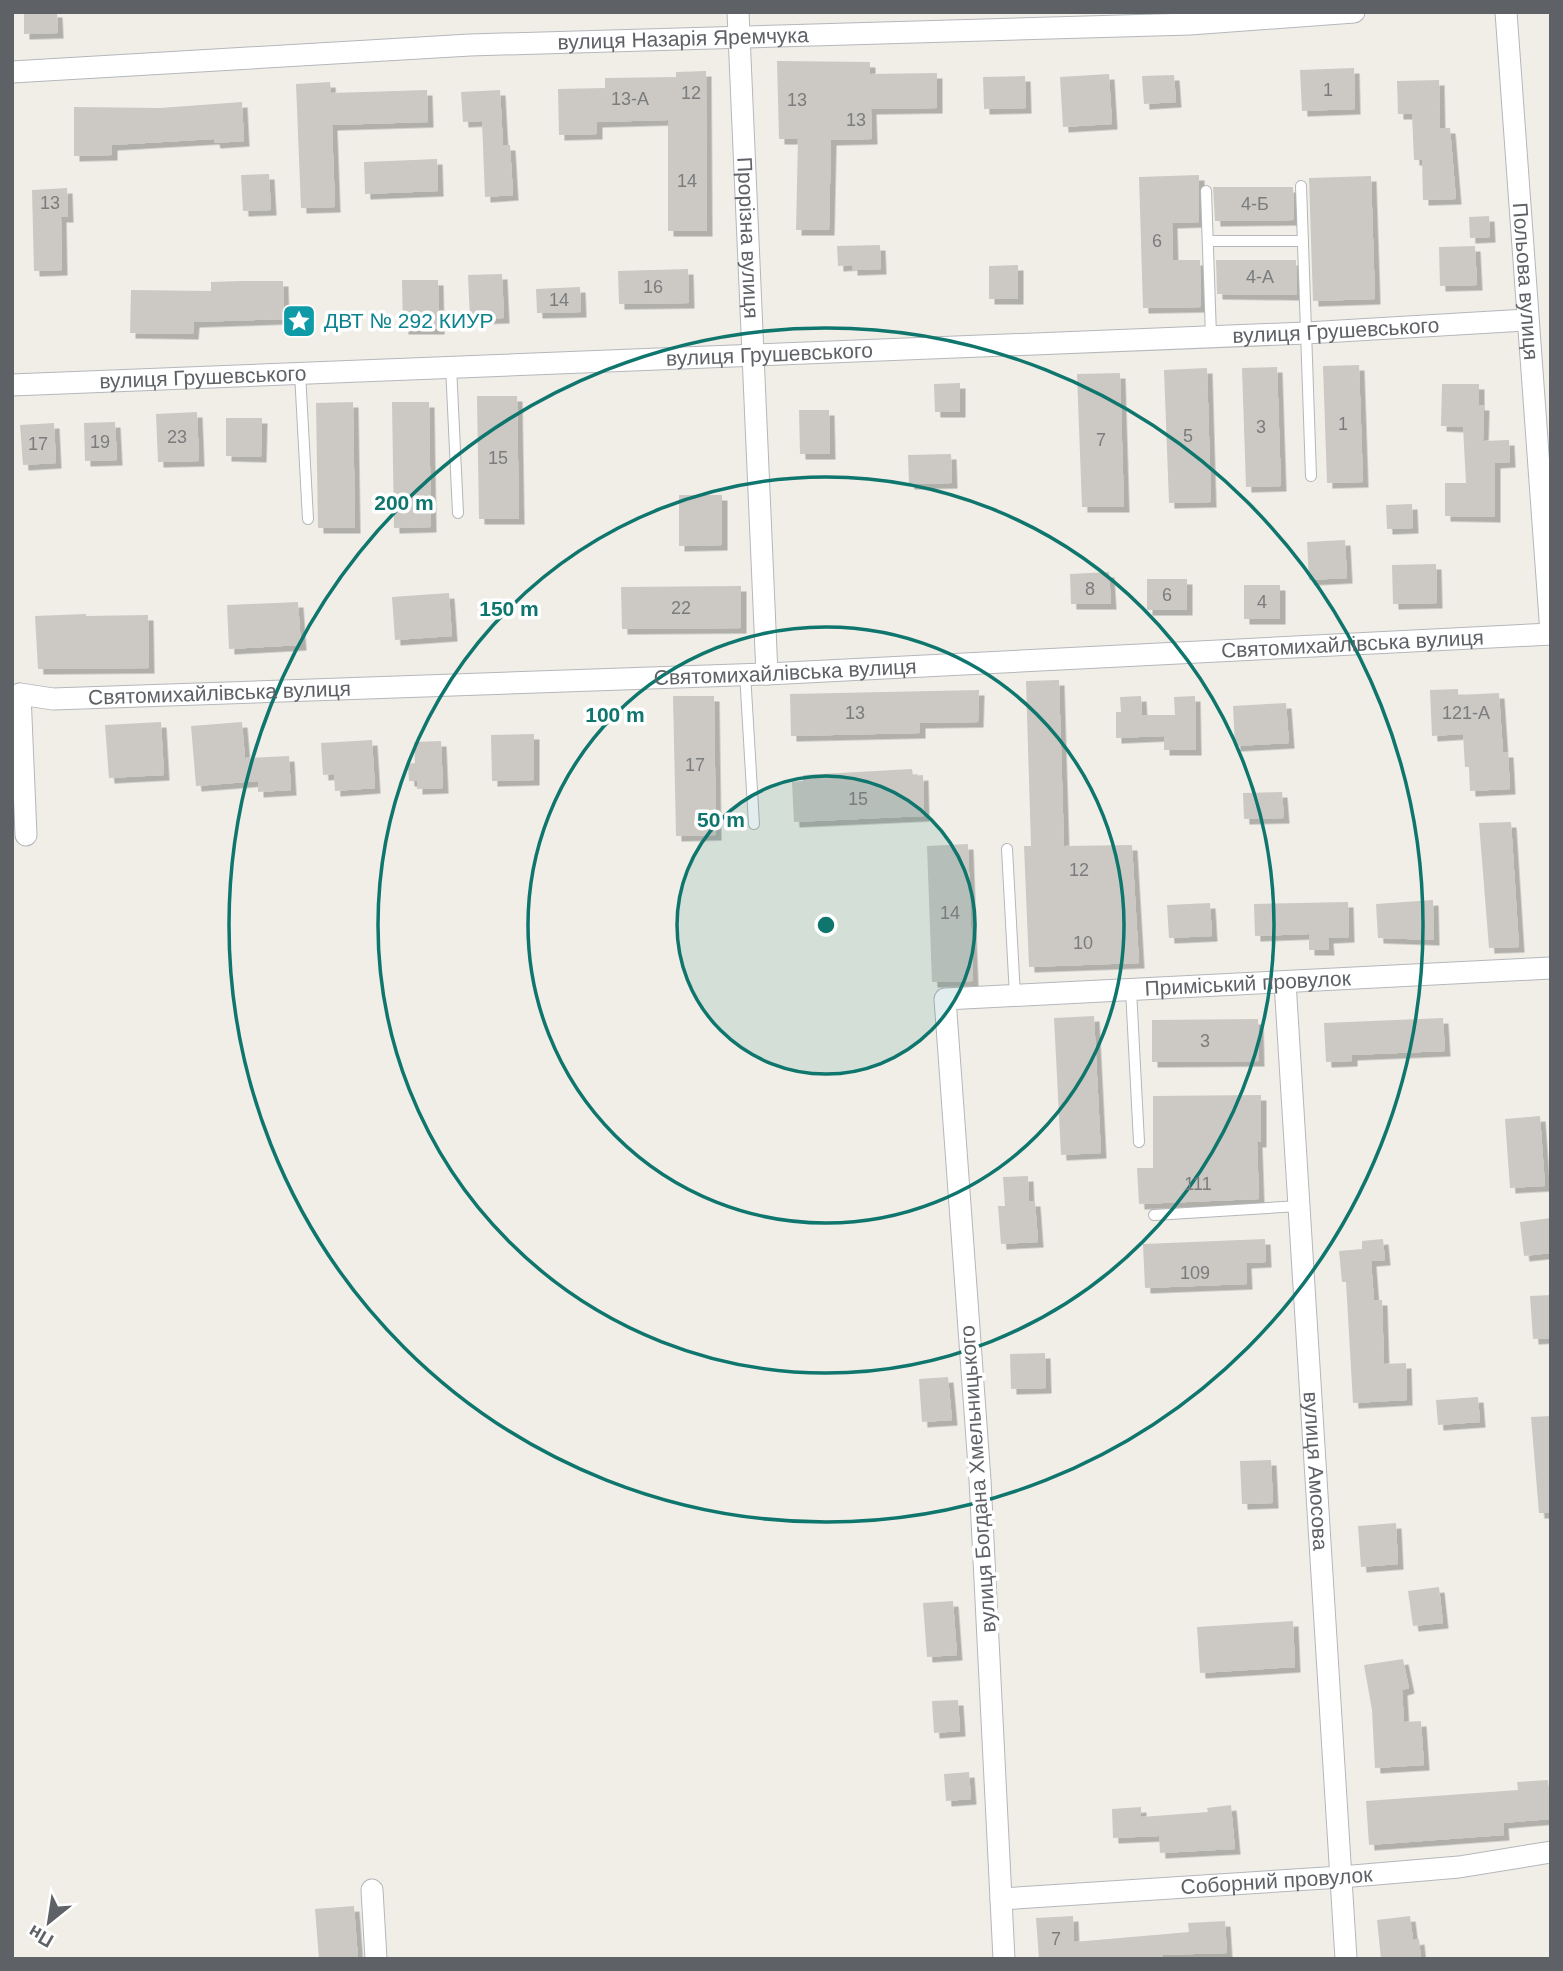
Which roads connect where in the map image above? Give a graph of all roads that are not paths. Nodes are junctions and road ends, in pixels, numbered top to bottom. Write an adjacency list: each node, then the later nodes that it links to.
1 (738, 12): 4 (street, Прорізна вулиця)
2 (1354, 12): 4 (street, вулиця Назарія Яремчука)
3 (1506, 12): 10 (street, Польова вулиця)
4 (740, 38): 5 (street, вулиця Назарія Яремчука); 13 (street, Прорізна вулиця)
5 (12, 72)
6 (1301, 186): 9 (lane)
7 (1206, 191): 8 (lane)
8 (1208, 241): 9 (lane); 12 (lane)
9 (1303, 241): 11 (lane)
10 (1527, 320): 11 (street, вулиця Грушевського); 20 (street, Польова вулиця)
11 (1306, 333): 12 (street, вулиця Грушевського); 17 (lane)
12 (1211, 336): 13 (street, вулиця Грушевського)
13 (753, 354): 14 (street, вулиця Грушевського); 22 (street, Прорізна вулиця)
14 (452, 366): 15 (street, вулиця Грушевського); 18 (lane)
15 (300, 373): 16 (street, вулиця Грушевського); 19 (lane)
16 (12, 384)
17 (1311, 476)
18 (458, 513)
19 (308, 519)
20 (1551, 633): 22 (street, Святомихайлівська вулиця)
21 (745, 673): 22 (street, Святомихайлівська вулиця); 23 (street, Святомихайлівська вулиця); 24 (lane)
22 (767, 674)
23 (16, 690): 25 (street)
24 (754, 824)
25 (26, 835)
26 (1007, 849): 30 (lane)
27 (1551, 968): 28 (street, Приміський провулок)
28 (1285, 982): 29 (street, Приміський провулок); 33 (street, вулиця Амосова)
29 (1131, 990): 30 (street, Приміський провулок); 32 (lane)
30 (1015, 996): 31 (street, Приміський провулок)
31 (945, 999): 38 (street, вулиця Богдана Хмельницького)
32 (1139, 1142)
33 (1299, 1206): 34 (lane); 36 (street, вулиця Амосова)
34 (1154, 1215)
35 (1551, 1852): 36 (street, Соборний провулок)
36 (1341, 1877): 38 (street, Соборний провулок); 41 (street, вулиця Амосова)
37 (372, 1890): 39 (street)
38 (1001, 1899): 40 (street, вулиця Богдана Хмельницького)
39 (376, 1959)
40 (1004, 1959)
41 (1346, 1959)

